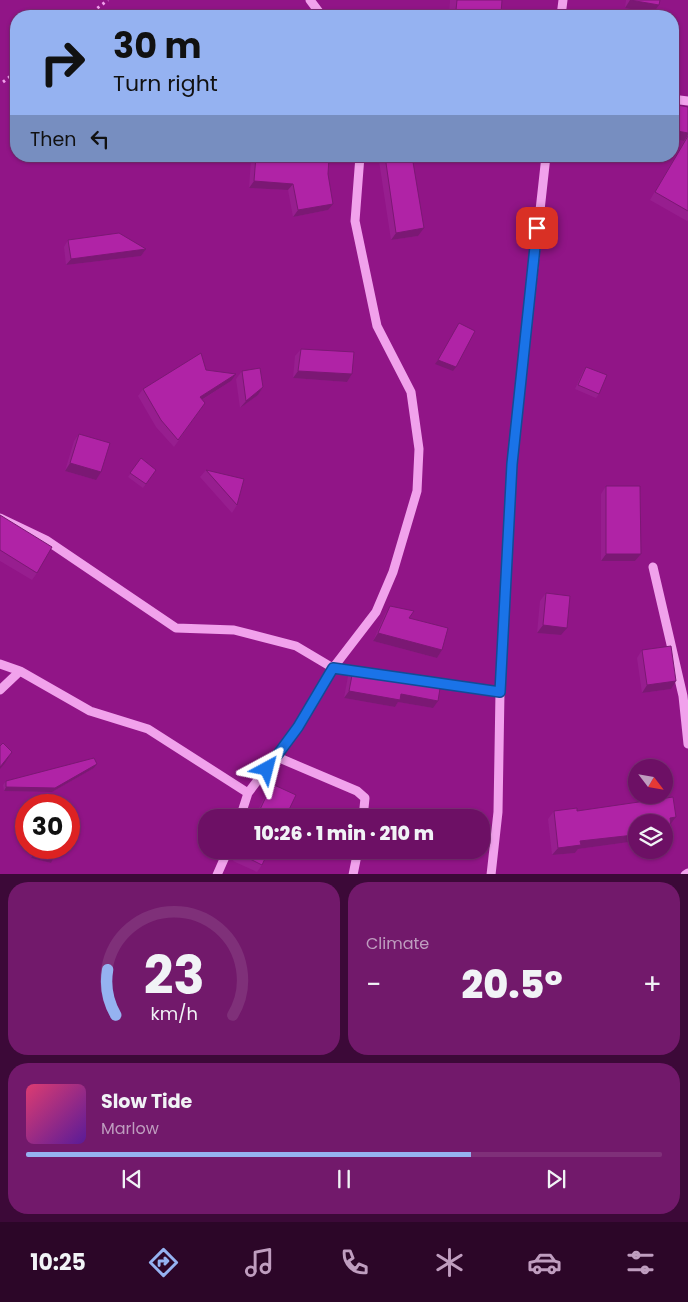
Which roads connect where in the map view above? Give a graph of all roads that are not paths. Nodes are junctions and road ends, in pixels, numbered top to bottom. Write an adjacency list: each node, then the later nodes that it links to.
1 (360, 162): 6 (street)
2 (545, 162): 11 (street)
3 (0, 518): 6 (street)
4 (653, 567): 12 (street)
5 (0, 664): 7 (street)
6 (333, 668): 8 (street); 13 (street)
7 (20, 670): 10 (street); 14 (street)
8 (372, 674)
9 (421, 681): 11 (street)
10 (0, 690)
11 (500, 692): 21 (street)
12 (688, 744)
13 (277, 756): 14 (street); 16 (street)
14 (248, 793): 15 (street)
15 (243, 809)
16 (364, 809)
17 (224, 859): 19 (street)
18 (356, 859): 20 (street)
19 (217, 874)
20 (353, 874)
21 (491, 874)

